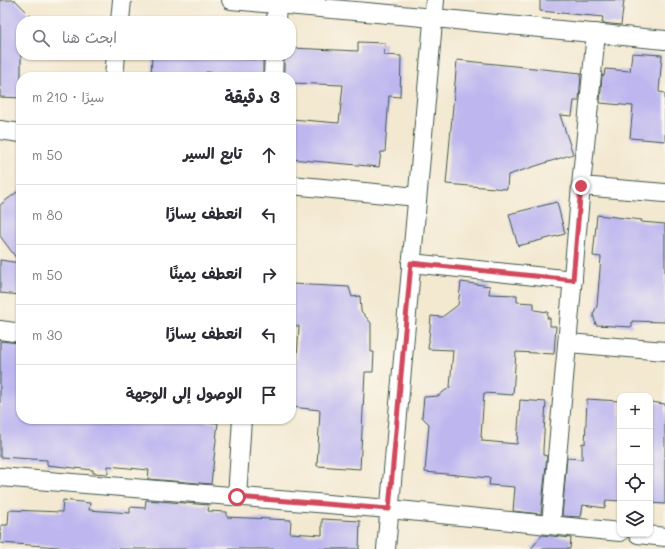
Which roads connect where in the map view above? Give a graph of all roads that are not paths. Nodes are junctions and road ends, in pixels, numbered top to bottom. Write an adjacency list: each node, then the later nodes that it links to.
1 (122, 0): 5 (street)
2 (231, 0): 4 (street)
3 (435, 0): 6 (street)
4 (277, 13): 6 (street)
5 (120, 16)
6 (434, 18): 7 (street); 18 (street)
7 (596, 33): 8 (street); 16 (street)
8 (665, 40)
9 (116, 60): 11 (street)
10 (274, 60): 12 (street)
11 (114, 72)
12 (273, 72)
13 (0, 130): 14 (street)
14 (16, 132)
15 (296, 185): 18 (street)
16 (581, 186): 17 (street); 20 (street)
17 (665, 193)
18 (417, 197): 19 (street)
19 (411, 263): 20 (street); 28 (street)
20 (573, 280): 23 (street)
21 (0, 330): 22 (street)
22 (16, 332)
23 (568, 343): 24 (street); 29 (street)
24 (665, 351)
25 (242, 424): 27 (street)
26 (0, 477): 27 (street)
27 (237, 497): 28 (street)
28 (389, 509): 29 (street); 33 (street)
29 (551, 525): 30 (street)
30 (617, 532)
31 (653, 536): 32 (street)
32 (665, 537)
33 (386, 549)

